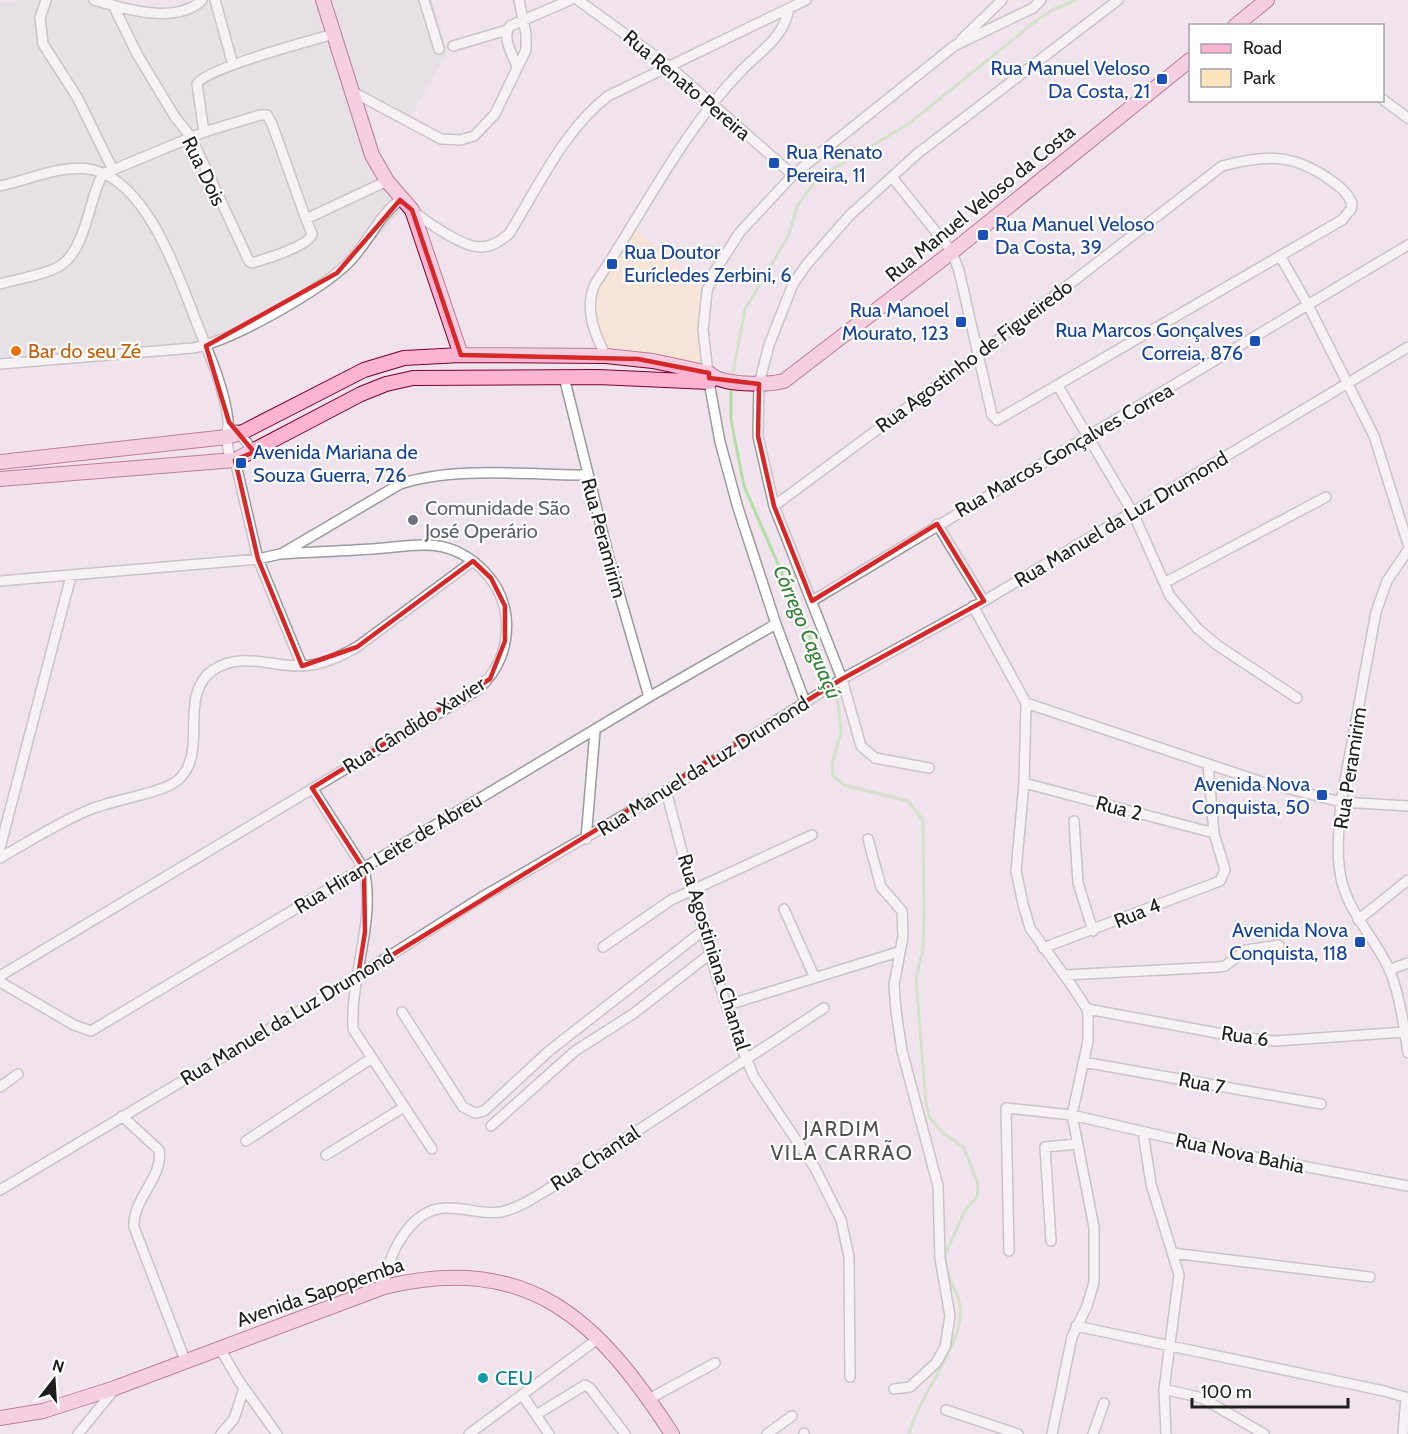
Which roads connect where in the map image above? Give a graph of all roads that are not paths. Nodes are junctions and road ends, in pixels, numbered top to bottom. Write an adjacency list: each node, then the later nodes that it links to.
1 (46, 0): 36 (street)
2 (94, 0): 16 (street)
3 (202, 0): 16 (street)
4 (214, 0): 27 (street)
5 (323, 0): 22 (main road)
6 (424, 0): 25 (street)
7 (519, 0): 19 (street)
8 (570, 0): 19 (street)
9 (578, 0): 28 (street, Rua Renato Pereira)
10 (806, 0): 18 (street)
11 (1002, 0): 24 (street)
12 (1026, 0): 17 (street)
13 (1041, 0): 17 (street)
14 (1118, 0): 39 (street)
15 (1268, 0): 20 (main road)
16 (113, 5): 35 (street, Rua Dois)
17 (1033, 8): 24 (street)
18 (789, 9): 28 (street); 32 (street)
19 (523, 21): 21 (street); 29 (street)
20 (1238, 24)
21 (507, 30): 23 (street); 29 (street)
22 (334, 33): 27 (street); 30 (main road)
23 (453, 46)
24 (954, 46): 38 (street)
25 (439, 49)
26 (1189, 62): 46 (main road, Rua Manuel Veloso da Costa)
27 (233, 65): 34 (street)
28 (669, 66): 32 (street, Rua Renato Pereira); 43 (street)
29 (517, 67): 30 (street)
30 (353, 92): 40 (main road)
31 (1384, 100): 33 (street)
32 (713, 105): 38 (street, Rua Renato Pereira); 55 (street)
33 (1408, 118)
34 (204, 132): 35 (street); 44 (street)
35 (191, 137): 36 (street); 44 (street, Rua Dois)
36 (113, 170): 37 (street)
37 (103, 174): 41 (street); 48 (street); 50 (street)
38 (793, 175): 57 (street)
39 (892, 177): 46 (street); 59 (street)
40 (387, 181): 42 (main road); 44 (street)
41 (0, 186)
42 (400, 200): 43 (main road); 50 (street)
43 (412, 210): 52 (main road)
44 (306, 219)
45 (1408, 245): 49 (street, Rua Marcos Gonçalves Correa)
46 (951, 252): 53 (street); 59 (main road, Rua Manuel Veloso da Costa)
47 (1280, 256): 49 (street); 53 (street, Rua Agostinho de Figueiredo); 60 (street)
48 (0, 284)
49 (1308, 305): 58 (street); 62 (street, Rua Marcos Gonçalves Correa)
50 (206, 345): 54 (street); 61 (street)
51 (1408, 347): 58 (street, Rua Manuel da Luz Drumond)
52 (461, 355): 55 (main road); 61 (main road)
53 (978, 355): 60 (street); 69 (street, Rua Agostinho de Figueiredo)
54 (0, 364)
55 (599, 364): 56 (main road); 57 (main road); 57 (main road)
56 (564, 377): 63 (main road); 66 (street, Rua Peramirim)
57 (714, 378): 59 (main road, Rua Manuel Veloso da Costa); 84 (street)
58 (1347, 383): 70 (street, Rua Manuel da Luz Drumond); 71 (street)
59 (756, 384): 69 (street)
60 (1058, 386): 62 (street)
61 (233, 435): 63 (street); 64 (street); 65 (main road)
62 (1088, 437): 70 (street); 72 (street, Rua Marcos Gonçalves Correa)
63 (254, 452): 64 (main road)
64 (232, 460): 67 (main road); 76 (street)
65 (0, 462)
66 (587, 476): 75 (street); 87 (street, Rua Peramirim)
67 (0, 479)
68 (1326, 496): 80 (street)
69 (774, 506): 81 (street)
70 (1133, 513): 80 (street); 82 (street, Rua Manuel da Luz Drumond)
71 (1405, 521): 73 (street)
72 (938, 524): 81 (street, Rua Marcos Gonçalves Correa); 82 (street)
73 (1408, 544)
74 (1408, 550): 97 (street, Rua Peramirim)
75 (280, 554): 76 (street, Rua Cândido Xavier); 77 (street, Rua Cândido Xavier)
76 (258, 559): 78 (street, Rua Cândido Xavier); 85 (street)
77 (473, 561): 85 (street); 95 (street, Rua Cândido Xavier)
78 (71, 576): 79 (street, Rua Cândido Xavier); 104 (street)
79 (0, 580)
80 (1164, 584): 88 (street)
81 (812, 601): 86 (street)
82 (984, 601): 83 (street, Rua Manuel da Luz Drumond)
83 (973, 606): 86 (street, Rua Manuel da Luz Drumond); 90 (street)
84 (776, 624): 87 (street, Rua Hiram Leite de Abreu); 89 (street)
85 (302, 666): 105 (street)
86 (838, 682): 89 (street, Rua Manuel da Luz Drumond); 93 (street)
87 (649, 697): 91 (street, Rua Hiram Leite de Abreu)
88 (1297, 698)
89 (804, 702): 96 (street, Rua Manuel da Luz Drumond)
90 (1026, 703): 92 (street); 94 (street)
91 (595, 731): 103 (street); 106 (street, Rua Hiram Leite de Abreu)
92 (1208, 764): 97 (street); 100 (street)
93 (929, 768)
94 (1024, 783): 100 (street, Rua 2); 115 (street)
95 (312, 788): 106 (street); 121 (street, Rua Cândido Xavier)
96 (666, 791): 103 (street, Rua Manuel da Luz Drumond); 108 (street, Rua Agostiniana Chantal)
97 (1341, 802): 98 (street); 110 (street, Rua Peramirim)
98 (1408, 806)
99 (1074, 821): 112 (street)
100 (1214, 833): 112 (street, Rua 4)
101 (812, 835): 108 (street)
102 (868, 838): 116 (street)
103 (586, 839): 122 (street, Rua Manuel da Luz Drumond)
104 (0, 848)
105 (0, 858)
106 (364, 869): 122 (street); 124 (street, Rua Hiram Leite de Abreu)
107 (1408, 880): 110 (street)
108 (693, 891): 111 (street, Rua Agostiniana Chantal); 114 (street)
109 (784, 909): 123 (street)
110 (1358, 920): 119 (street, Rua Peramirim)
111 (704, 930): 117 (street, Rua Agostiniana Chantal); 128 (street)
112 (1093, 931): 115 (street, Rua 4)
113 (1279, 945): 120 (street)
114 (603, 947)
115 (1043, 948): 120 (street)
116 (898, 952): 123 (street); 163 (street)
117 (710, 954): 125 (street, Rua Agostiniana Chantal); 141 (street)
118 (1408, 963): 119 (street)
119 (1389, 970): 129 (street, Rua Peramirim)
120 (1065, 975): 127 (street)
121 (0, 976)
122 (358, 976): 132 (street); 140 (street, Rua Manuel da Luz Drumond)
123 (814, 976): 125 (street)
124 (0, 982)
125 (728, 1005): 133 (street, Rua Agostiniana Chantal)
126 (824, 1008): 133 (street, Rua Chantal)
127 (1087, 1009): 130 (street, Rua 6); 134 (street)
128 (402, 1012)
129 (1406, 1019): 130 (street, Rua Peramirim)
130 (1405, 1032): 131 (street, Rua Peramirim)
131 (1408, 1053)
132 (372, 1058): 138 (street); 143 (street)
133 (747, 1059): 153 (street, Rua Chantal); 160 (street, Rua Agostiniana Chantal)
134 (1083, 1062): 137 (street, Rua 7); 139 (street)
135 (18, 1074): 136 (street)
136 (0, 1087)
137 (1321, 1104)
138 (404, 1107): 145 (street); 146 (street)
139 (1072, 1115): 142 (street, Rua Nova Bahia); 144 (street); 150 (street, Rua Nova Bahia)
140 (122, 1116): 148 (street, Rua Manuel da Luz Drumond); 158 (street)
141 (491, 1126)
142 (1143, 1132): 147 (street, Rua Nova Bahia); 151 (street)
143 (246, 1141)
144 (1077, 1144): 149 (street); 154 (street)
145 (432, 1149)
146 (326, 1155)
147 (1408, 1186)
148 (0, 1190)
149 (1051, 1241)
150 (1009, 1251)
151 (1172, 1253): 152 (street); 156 (street)
152 (1370, 1277)
153 (384, 1287): 155 (main road, Avenida Sapopemba); 157 (main road, Avenida Sapopemba)
154 (1076, 1326): 156 (street); 182 (street)
155 (599, 1338): 165 (street); 166 (main road, Avenida Sapopemba)
156 (1169, 1345): 164 (street); 167 (street)
157 (219, 1347): 158 (main road, Avenida Sapopemba); 162 (street)
158 (185, 1360): 161 (main road, Avenida Sapopemba)
159 (715, 1363): 166 (street)
160 (850, 1377)
161 (115, 1388): 172 (main road, Avenida Sapopemba); 173 (street)
162 (244, 1388): 174 (street); 175 (street)
163 (894, 1389)
164 (1164, 1389): 184 (street); 185 (street)
165 (523, 1396): 170 (street); 176 (street)
166 (649, 1398): 179 (main road, Avenida Sapopemba)
167 (1407, 1398): 186 (street)
168 (1104, 1403): 183 (street)
169 (946, 1410): 181 (street)
170 (536, 1415): 177 (street); 178 (street)
171 (792, 1416): 180 (street)
172 (0, 1418)
173 (78, 1434)
174 (221, 1434)
175 (277, 1434)
176 (469, 1434)
177 (549, 1434)
178 (625, 1434)
179 (672, 1434)
180 (767, 1434)
181 (1018, 1434)
182 (1053, 1434)
183 (1093, 1434)
184 (1166, 1434)
185 (1264, 1434)
186 (1403, 1434)

